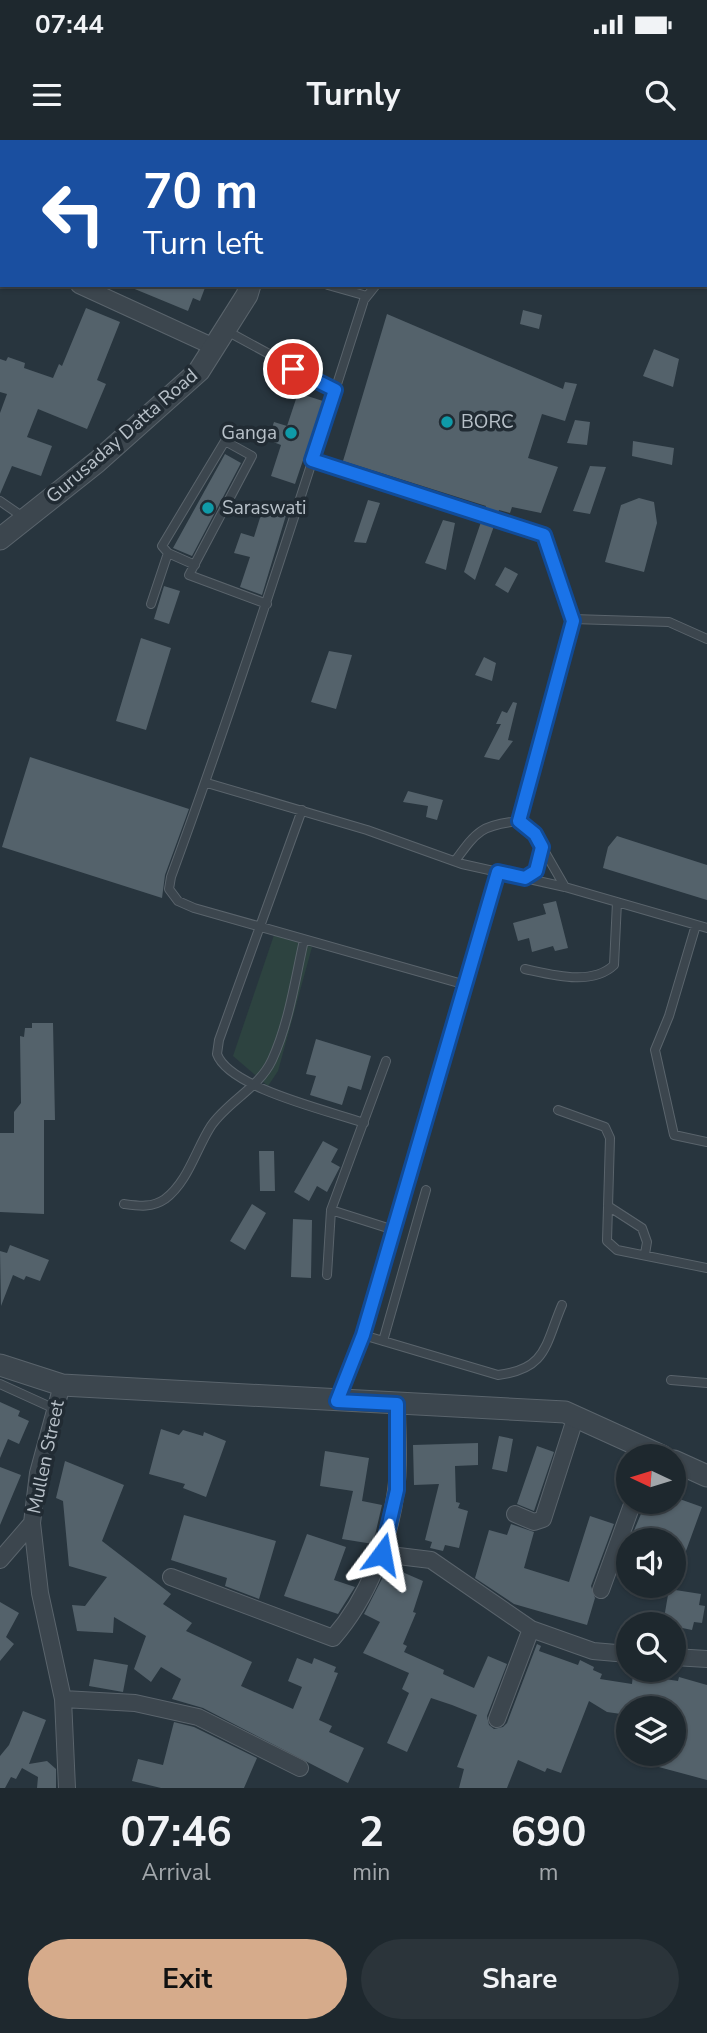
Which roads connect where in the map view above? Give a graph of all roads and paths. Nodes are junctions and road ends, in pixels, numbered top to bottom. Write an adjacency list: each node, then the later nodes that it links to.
1 (84, 287): 6 (street)
2 (249, 287): 6 (street, Gurusaday Datta Road)
3 (335, 287): 5 (lane)
4 (374, 287): 5 (lane)
5 (367, 296): 7 (lane)
6 (219, 339): 7 (lane); 10 (street, Gurusaday Datta Road)
7 (335, 390): 8 (lane)
8 (312, 460): 15 (lane); 16 (lane)
9 (0, 501): 10 (lane)
10 (26, 518): 11 (street, Gurusaday Datta Road)
11 (0, 539)
12 (168, 553): 13 (lane); 13 (lane); 14 (lane)
13 (195, 565): 15 (lane)
14 (151, 604)
15 (267, 604): 18 (lane)
16 (573, 619): 17 (lane); 20 (lane)
17 (707, 639)
18 (207, 783): 19 (lane); 28 (lane)
19 (302, 810): 22 (lane); 28 (lane)
20 (519, 821): 21 (lane); 22 (lane)
21 (542, 847): 24 (lane); 25 (lane)
22 (455, 861): 23 (lane)
23 (498, 872): 24 (lane); 32 (lane)
24 (525, 878): 25 (lane)
25 (565, 887): 26 (lane)
26 (617, 902): 27 (lane); 31 (lane)
27 (696, 925): 29 (lane); 37 (lane)
28 (261, 926): 30 (lane); 34 (lane)
29 (707, 928)
30 (304, 940): 32 (lane); 34 (lane)
31 (524, 969)
32 (466, 985): 42 (lane)
33 (386, 1061): 36 (lane)
34 (255, 1085): 36 (lane); 39 (lane)
35 (558, 1110): 40 (lane)
36 (364, 1122): 41 (lane)
37 (707, 1142)
38 (426, 1189): 48 (lane)
39 (124, 1204)
40 (608, 1206): 43 (lane); 43 (lane)
41 (331, 1210): 42 (lane); 45 (lane)
42 (394, 1230): 47 (lane)
43 (645, 1254): 44 (lane)
44 (707, 1268)
45 (327, 1275)
46 (562, 1305): 48 (lane)
47 (363, 1335): 48 (lane); 54 (lane)
48 (383, 1341)
49 (0, 1365): 53 (street)
50 (671, 1380): 51 (lane)
51 (707, 1383)
52 (0, 1384): 56 (lane)
53 (62, 1385): 54 (street); 56 (street, Mullen Street)
54 (337, 1401): 55 (street)
55 (397, 1404): 57 (street); 64 (street)
56 (55, 1409): 63 (street, Mullen Street)
57 (576, 1416): 58 (street); 61 (street)
58 (633, 1444)
59 (686, 1466): 60 (street)
60 (707, 1476)
61 (515, 1514)
62 (629, 1514): 67 (street)
63 (32, 1523): 65 (street, Mullen Street); 72 (street)
64 (382, 1554): 66 (street); 68 (street)
65 (0, 1560)
66 (171, 1577)
67 (601, 1590)
68 (531, 1629): 69 (street); 73 (street)
69 (616, 1653)
70 (686, 1658): 71 (street)
71 (707, 1659)
72 (63, 1699): 74 (street); 75 (street)
73 (497, 1719)
74 (300, 1768)
75 (67, 1788)

